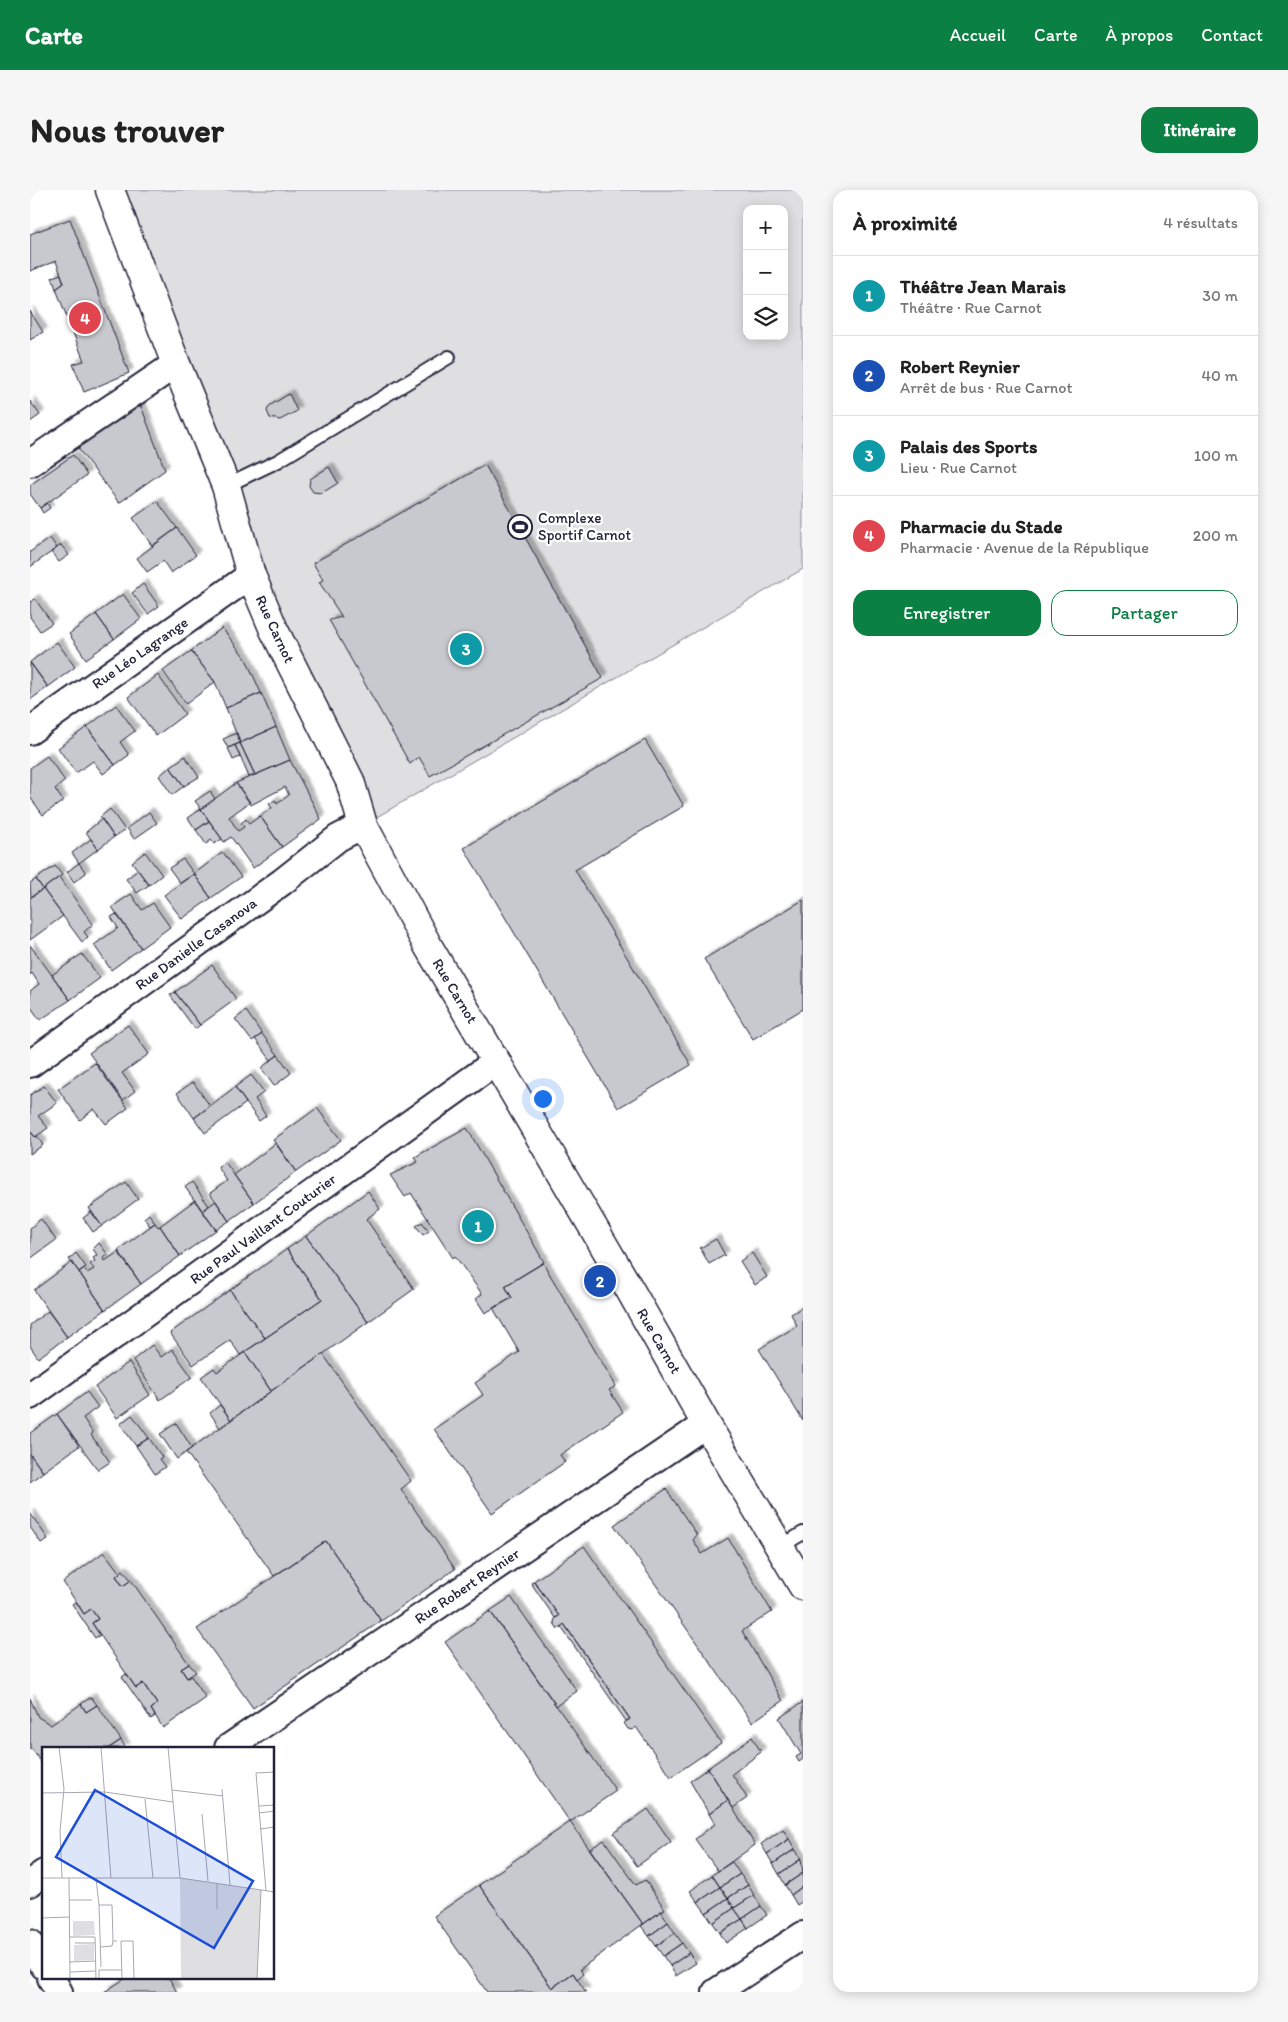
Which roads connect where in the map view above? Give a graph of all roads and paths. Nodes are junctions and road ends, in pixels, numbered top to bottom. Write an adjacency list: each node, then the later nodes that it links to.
1 (110, 190): 3 (main road, Rue Carnot)
2 (449, 357): 5 (lane)
3 (176, 364): 4 (street); 5 (main road, Rue Carnot)
4 (30, 463)
5 (226, 486): 6 (main road, Rue Carnot)
6 (251, 575): 7 (street, Rue Léo Lagrange); 8 (main road, Rue Carnot)
7 (30, 731)
8 (363, 825): 9 (main road, Rue Carnot); 10 (street, Rue Danielle Casanova)
9 (497, 1062): 11 (street, Rue Paul Vaillant Couturier); 12 (main road, Rue Carnot)
10 (30, 1064)
11 (30, 1396)
12 (706, 1424): 14 (main road, Rue Carnot); 16 (street, Rue Robert Reynier)
13 (803, 1533): 14 (lane)
14 (780, 1547): 15 (main road, Rue Carnot)
15 (803, 1586)
16 (229, 1747)
17 (42, 1875): 18 (street)
18 (30, 1883)
19 (803, 1935): 24 (street)
20 (30, 1943): 21 (street)
21 (42, 1963)
22 (52, 1980): 23 (street)
23 (59, 1992)
24 (716, 1992)

